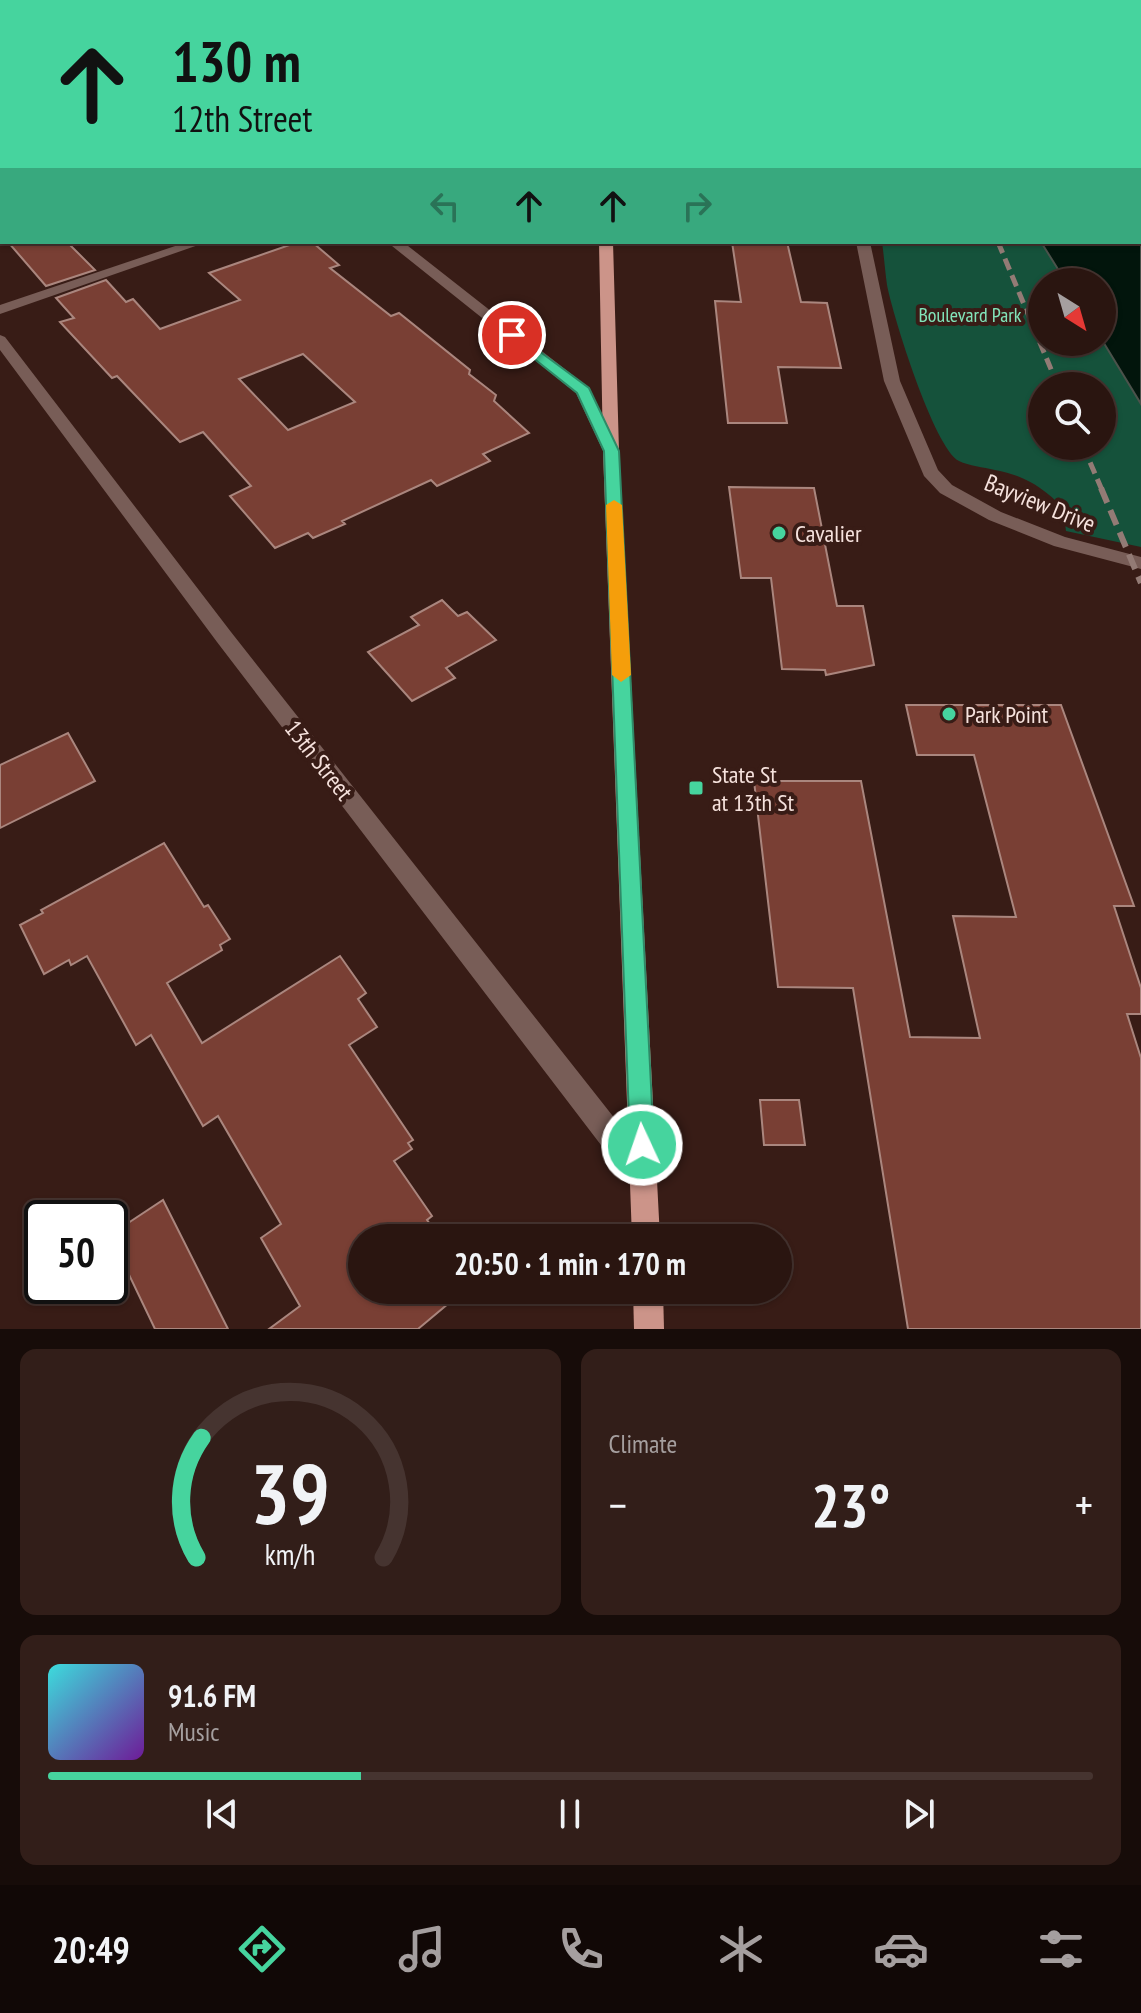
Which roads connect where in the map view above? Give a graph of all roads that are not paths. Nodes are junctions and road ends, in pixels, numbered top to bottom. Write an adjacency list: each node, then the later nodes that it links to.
1 (194, 244): 5 (street)
2 (397, 244): 7 (street)
3 (606, 244): 7 (main road)
4 (863, 244): 8 (street, Bayview Drive)
5 (0, 310)
6 (0, 340): 9 (street, 13th Street)
7 (611, 451): 9 (main road)
8 (1141, 563)
9 (643, 1177): 10 (main road)
10 (645, 1224)
11 (648, 1304): 12 (main road)
12 (649, 1329)

